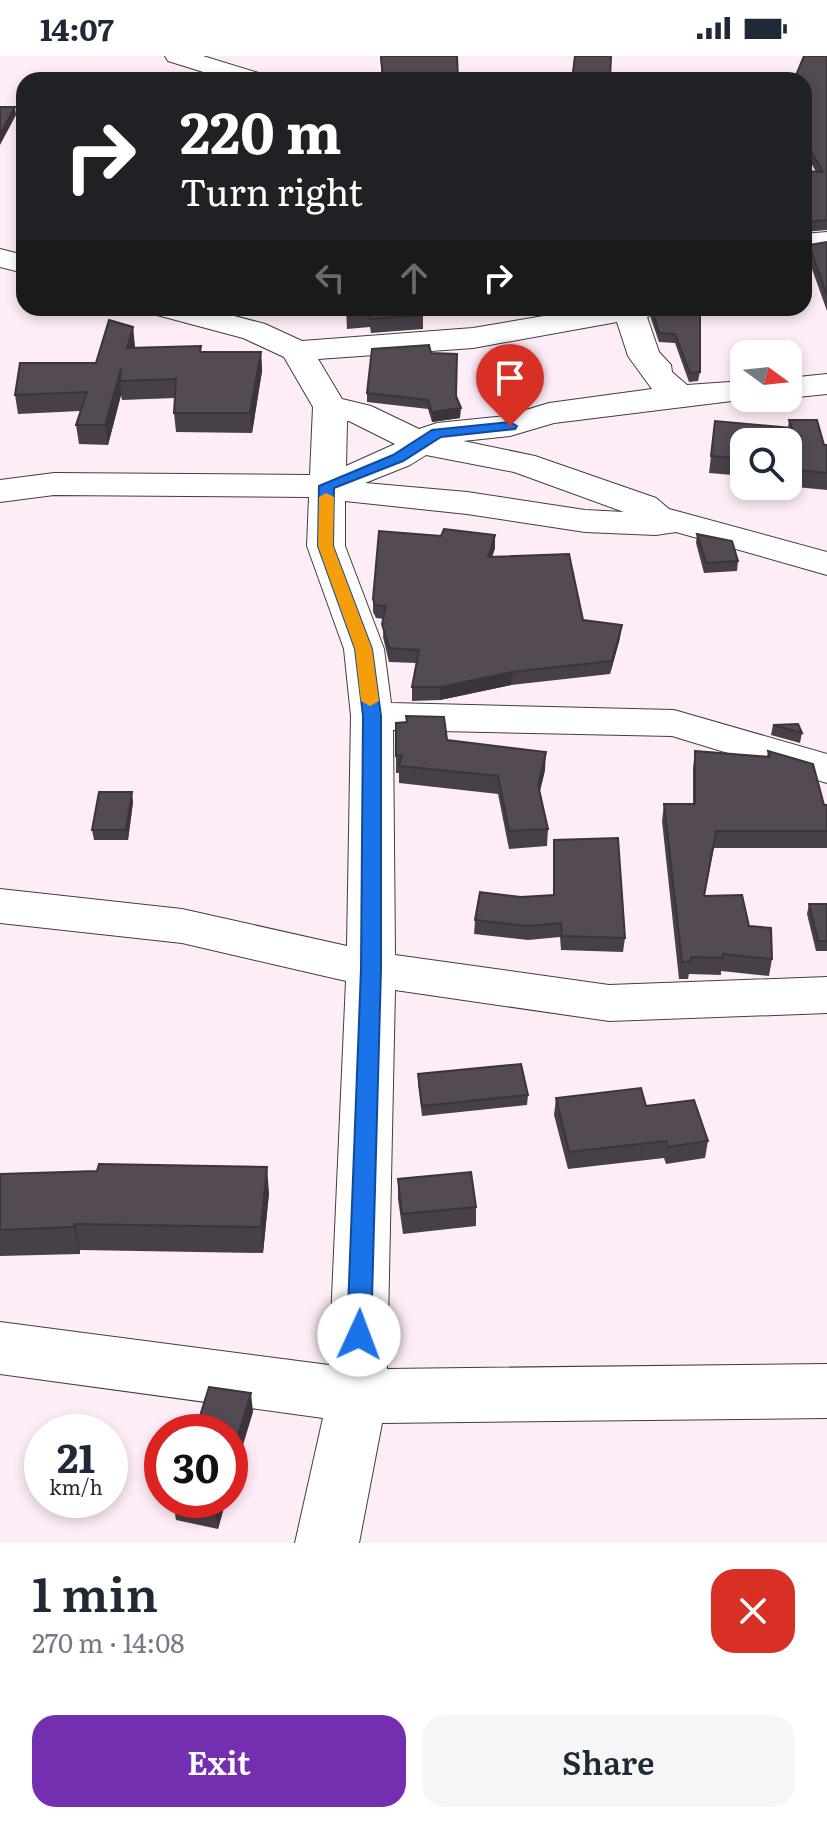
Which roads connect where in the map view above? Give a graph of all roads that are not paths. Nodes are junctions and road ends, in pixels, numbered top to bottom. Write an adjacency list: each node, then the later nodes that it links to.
1 (177, 56): 2 (street)
2 (230, 72)
3 (228, 316): 6 (street)
4 (602, 316): 7 (street)
5 (638, 316): 11 (street)
6 (258, 320): 7 (street)
7 (297, 351): 12 (street)
8 (827, 384): 9 (street)
9 (802, 387)
10 (730, 392): 11 (street)
11 (679, 396): 13 (street)
12 (330, 407): 13 (street); 14 (street)
13 (420, 443): 14 (street); 16 (street)
14 (326, 486): 15 (street); 16 (street); 18 (street)
15 (0, 491)
16 (662, 520): 17 (street)
17 (827, 564)
18 (372, 716): 19 (street); 21 (street)
19 (827, 769)
20 (0, 906): 21 (street)
21 (371, 969): 22 (street); 25 (street)
22 (827, 995)
23 (0, 1348): 25 (street)
24 (827, 1391): 25 (street)
25 (357, 1396): 26 (street)
26 (327, 1543)

